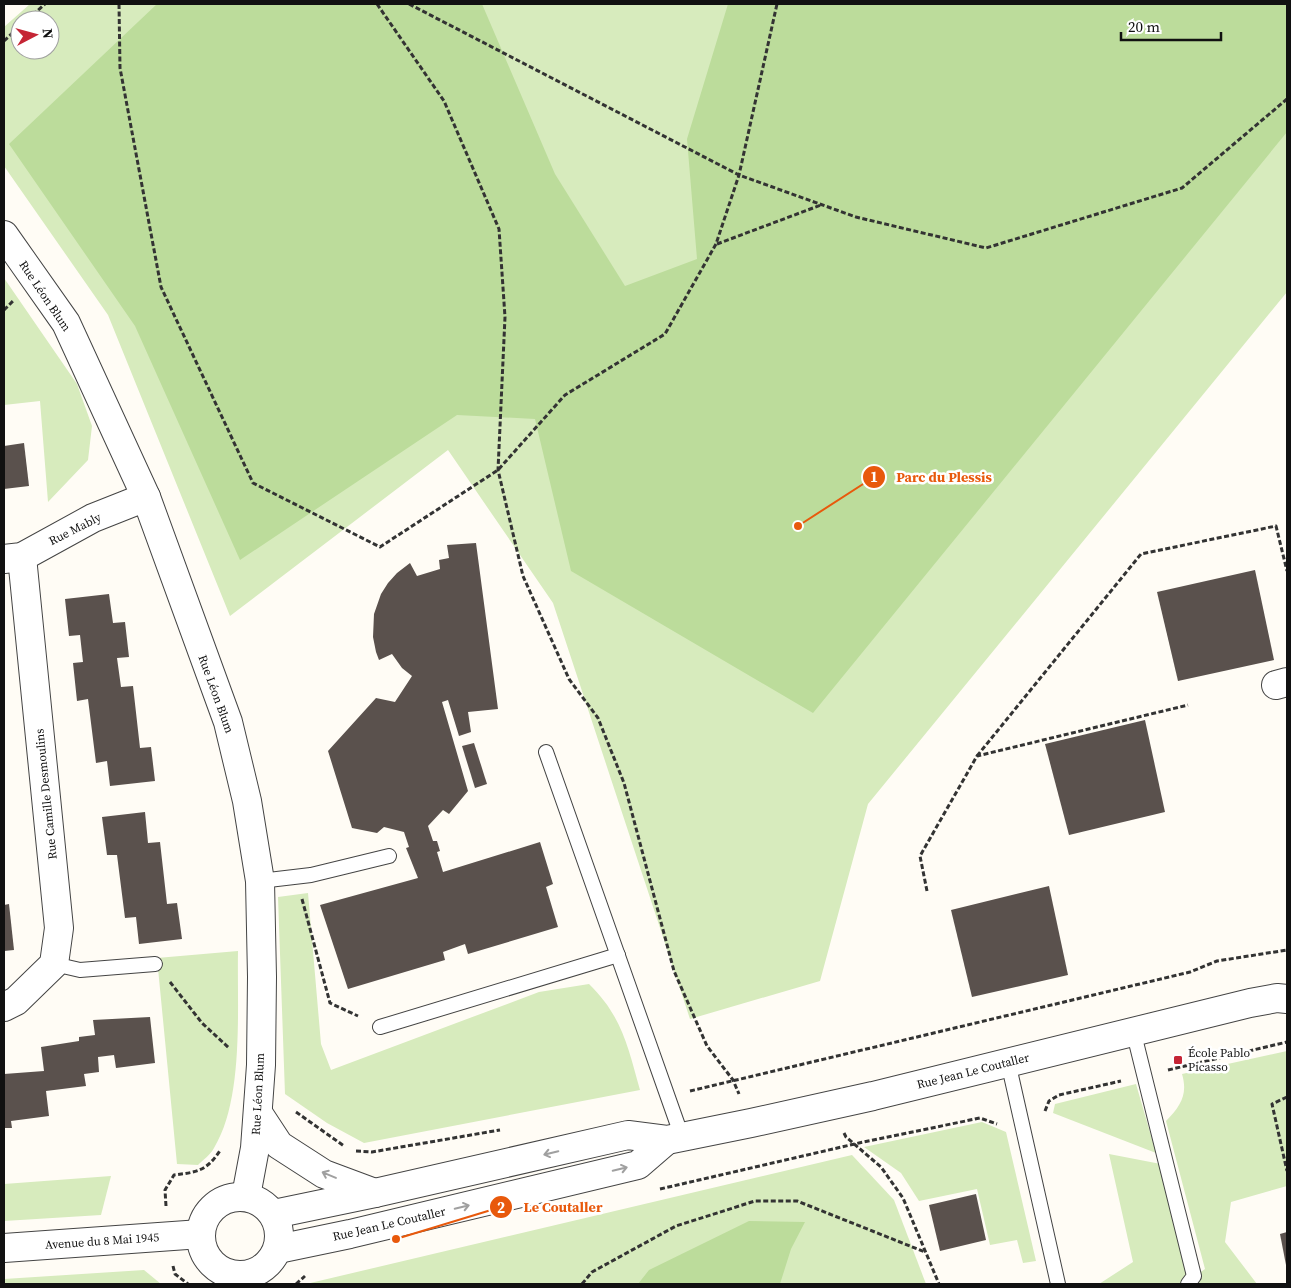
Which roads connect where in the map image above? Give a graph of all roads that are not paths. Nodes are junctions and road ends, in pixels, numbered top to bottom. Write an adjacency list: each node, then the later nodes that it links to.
1 (4, 235): 2 (street, Rue Léon Blum)
2 (146, 497): 3 (street, Rue Mably); 6 (street, Rue Léon Blum)
3 (13, 558): 8 (street, Rue Camille Desmoulins)
4 (546, 752): 7 (lane)
5 (390, 856): 6 (lane)
6 (260, 881): 15 (street, Rue Léon Blum)
7 (618, 955): 12 (lane); 16 (lane)
8 (54, 964): 9 (lane); 11 (street)
9 (155, 964)
10 (1285, 995): 13 (street, Rue Jean Le Coutaller)
11 (4, 1007)
12 (380, 1027)
13 (1133, 1030): 14 (street, Rue Jean Le Coutaller); 25 (lane)
14 (1008, 1062): 16 (street, Rue Jean Le Coutaller); 24 (lane)
15 (258, 1113): 17 (street, one-way to 15); 18 (street, Rue Léon Blum)
16 (675, 1138): 17 (street, Rue Jean Le Coutaller, one-way to 17); 22 (street, Rue Jean Le Coutaller, one-way to 16)
17 (374, 1193): 19 (street, Rue Jean Le Coutaller)
18 (246, 1196): 19 (street); 20 (street)
19 (274, 1214): 22 (street)
20 (201, 1234): 21 (street, Avenue du 8 Mai 1945); 23 (street)
21 (4, 1248)
22 (278, 1249): 23 (street)
23 (249, 1280)
24 (1058, 1284)
25 (1188, 1284)

